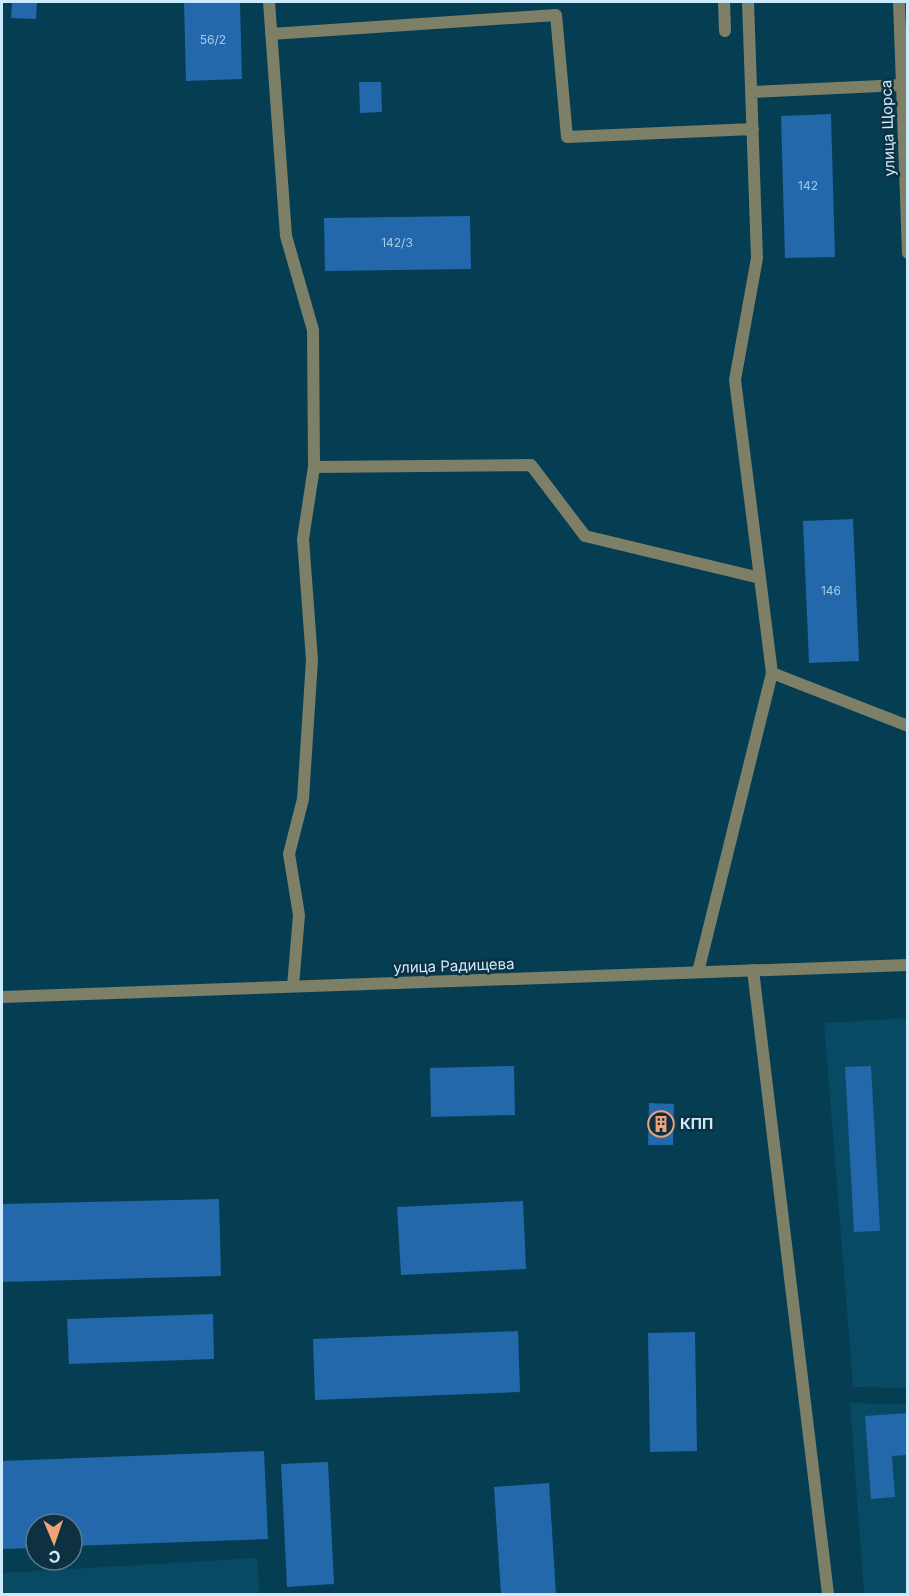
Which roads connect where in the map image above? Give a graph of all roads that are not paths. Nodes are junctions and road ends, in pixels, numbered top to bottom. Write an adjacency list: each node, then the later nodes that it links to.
1 (269, 2): 6 (street)
2 (724, 2): 5 (street)
3 (748, 2): 8 (street)
4 (899, 2): 7 (street, улица Щорса)
5 (725, 32)
6 (271, 34): 9 (street); 11 (street)
7 (902, 85): 8 (street); 10 (street, улица Щорса)
8 (752, 92): 9 (street)
9 (753, 129): 12 (street)
10 (908, 253)
11 (314, 467): 12 (street); 18 (street)
12 (760, 578): 13 (street)
13 (772, 673): 14 (street); 17 (street)
14 (908, 726)
15 (908, 964): 16 (street, улица Радищева)
16 (753, 970): 17 (street, улица Радищева); 20 (street)
17 (698, 972): 18 (street, улица Радищева)
18 (293, 986): 19 (street, улица Радищева)
19 (2, 997)
20 (828, 1594)

